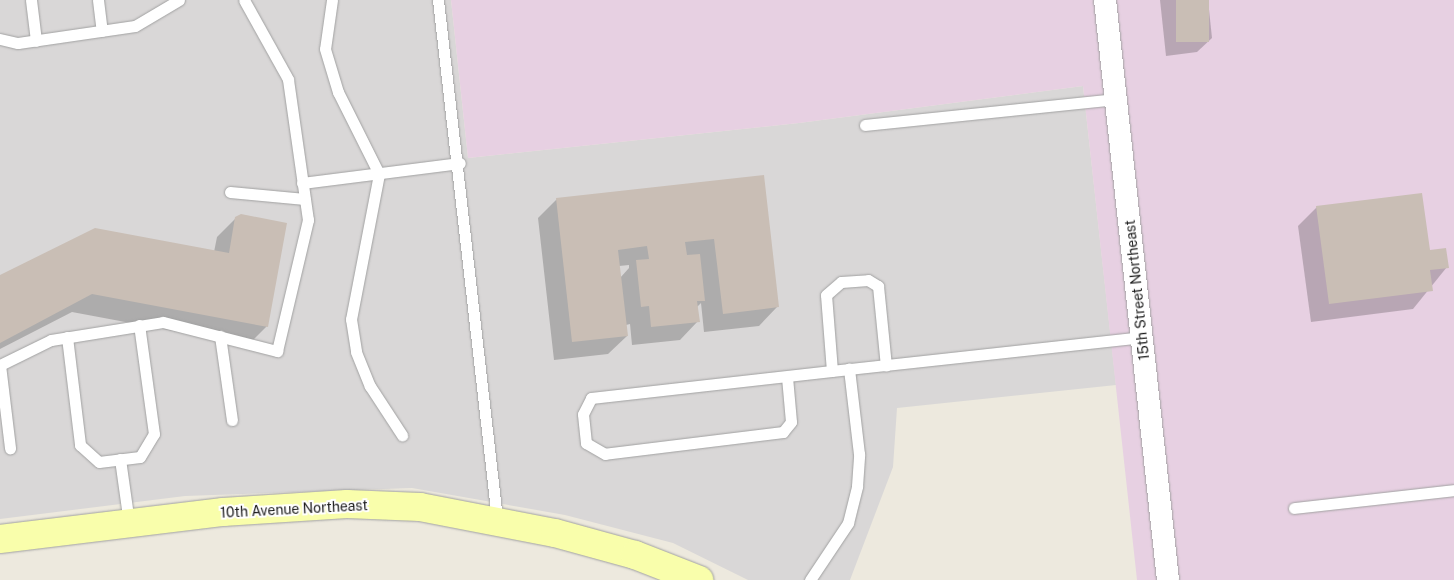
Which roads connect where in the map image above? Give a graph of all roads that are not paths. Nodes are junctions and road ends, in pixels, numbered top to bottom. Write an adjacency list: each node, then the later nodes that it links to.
1 (31, 0): 10 (lane)
2 (98, 0): 8 (lane)
3 (244, 0): 15 (lane)
4 (332, 0): 14 (lane)
5 (438, 0): 13 (lane)
6 (1105, 0): 11 (street, 15th Street Northeast)
7 (176, 1): 8 (lane)
8 (102, 30): 10 (lane)
9 (0, 39): 10 (lane)
10 (36, 40)
11 (1116, 99): 12 (lane); 21 (street, 15th Street Northeast)
12 (865, 125)
13 (460, 163): 14 (lane); 33 (lane)
14 (379, 174): 15 (lane); 28 (lane)
15 (302, 183): 17 (lane)
16 (230, 192): 17 (lane)
17 (304, 199): 19 (lane)
18 (139, 325): 19 (lane); 20 (lane); 30 (lane)
19 (220, 336): 27 (lane)
20 (67, 337): 22 (lane); 30 (lane)
21 (1142, 337): 23 (lane); 38 (street, 15th Street Northeast)
22 (0, 365): 29 (lane)
23 (886, 366): 24 (lane); 25 (lane)
24 (849, 369): 25 (lane); 37 (lane)
25 (832, 371): 26 (lane)
26 (787, 377): 26 (lane)
27 (232, 420)
28 (402, 436)
29 (10, 448)
30 (120, 459): 34 (lane)
31 (1454, 490): 32 (lane)
32 (1294, 508)
33 (498, 519): 34 (street, 10th Avenue Northeast); 36 (street, 10th Avenue Northeast)
34 (129, 522): 35 (street, 10th Avenue Northeast)
35 (0, 539)
36 (698, 580)
37 (810, 580)
38 (1168, 580)

